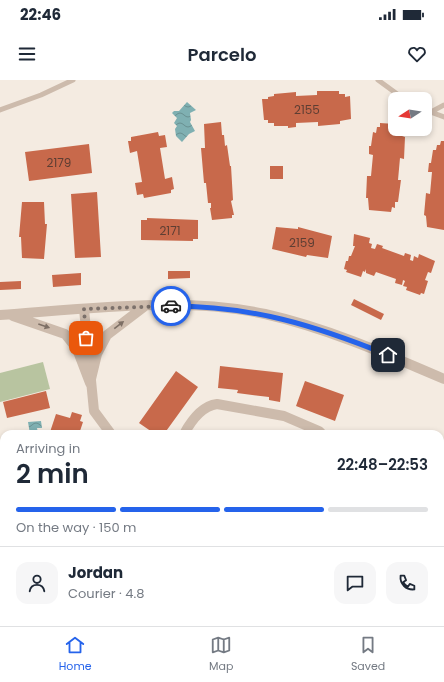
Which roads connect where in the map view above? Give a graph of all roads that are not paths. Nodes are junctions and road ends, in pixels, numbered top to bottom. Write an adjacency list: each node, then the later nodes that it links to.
1 (73, 80): 5 (lane)
2 (378, 80): 3 (lane)
3 (394, 92)
4 (444, 105): 6 (lane)
5 (0, 110)
6 (432, 111)
7 (432, 112): 8 (lane)
8 (444, 117)
9 (145, 306): 10 (street); 12 (street); 13 (street, one-way to 9)
10 (84, 309): 11 (street); 13 (street)
11 (4, 315): 13 (street, one-way to 13)
12 (444, 379)
13 (90, 384): 14 (street)
14 (107, 430)
15 (187, 430): 16 (street)
16 (319, 430)

